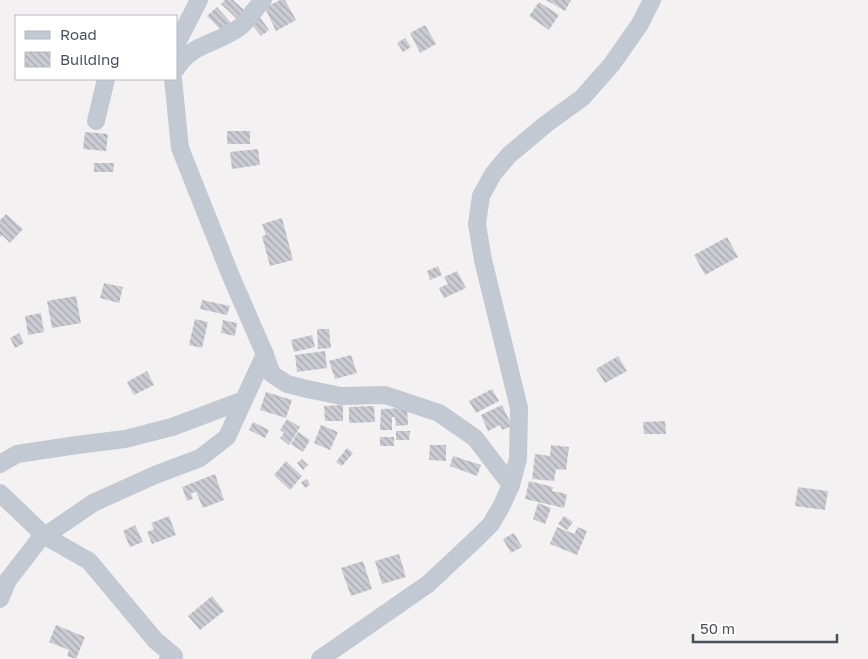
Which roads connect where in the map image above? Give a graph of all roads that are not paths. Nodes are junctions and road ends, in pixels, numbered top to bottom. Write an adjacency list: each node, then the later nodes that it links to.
1 (199, 0): 4 (street)
2 (262, 0): 5 (street)
3 (652, 0): 12 (street)
4 (178, 43)
5 (178, 66)
6 (106, 80): 8 (street)
7 (173, 80): 9 (street)
8 (96, 121)
9 (265, 354): 10 (street); 12 (street)
10 (244, 400): 11 (street); 14 (street)
11 (0, 464)
12 (511, 485): 17 (street)
13 (0, 492): 14 (street)
14 (45, 536): 15 (street); 16 (street)
15 (0, 598)
16 (168, 659)
17 (320, 659)

